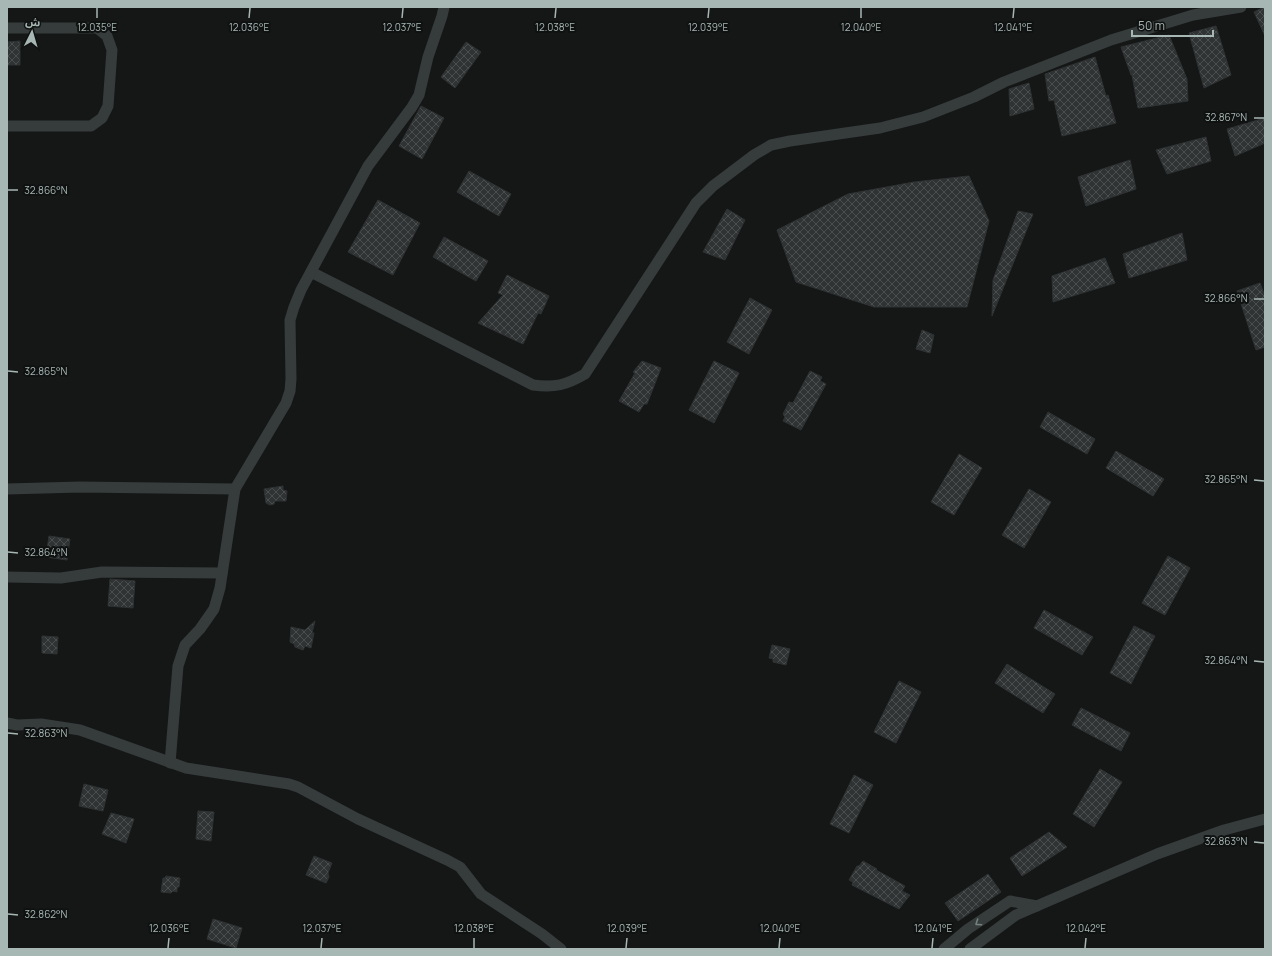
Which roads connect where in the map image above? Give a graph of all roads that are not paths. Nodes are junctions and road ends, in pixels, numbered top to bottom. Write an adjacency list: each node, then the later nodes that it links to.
1 (444, 7): 5 (street)
2 (1241, 7): 5 (street)
3 (7, 28): 4 (street)
4 (7, 126)
5 (311, 272): 7 (street)
6 (7, 489): 7 (street)
7 (235, 489): 8 (street)
8 (222, 573): 9 (street); 11 (street)
9 (7, 577)
10 (7, 723): 11 (street)
11 (170, 762): 14 (street)
12 (1265, 819): 13 (street)
13 (1038, 906): 15 (street, one-way to 15); 16 (street)
14 (561, 949)
15 (944, 949)
16 (970, 949)

